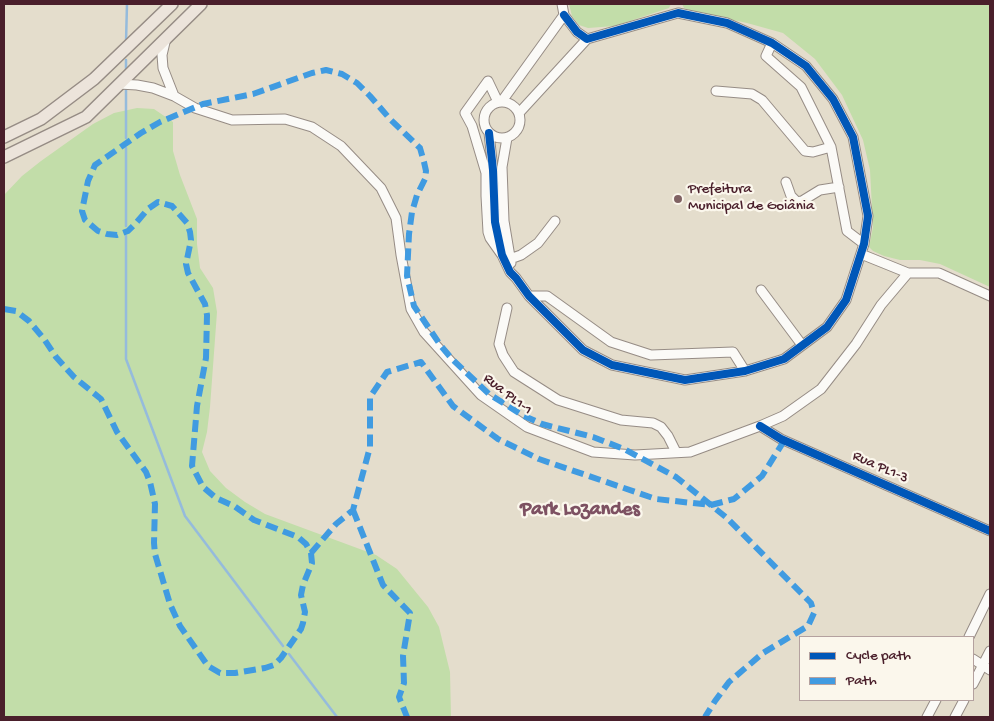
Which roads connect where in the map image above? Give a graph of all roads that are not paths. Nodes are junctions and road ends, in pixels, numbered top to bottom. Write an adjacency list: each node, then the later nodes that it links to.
1 (172, 4): 15 (main road)
2 (201, 4): 6 (main road)
3 (562, 4): 5 (street)
4 (678, 8): 7 (street); 8 (street)
5 (564, 15): 7 (street); 12 (street)
6 (166, 38): 9 (main road); 11 (street)
7 (587, 40): 13 (street)
8 (772, 43): 17 (street); 24 (street)
9 (119, 84): 11 (street, Rua PL1-1); 18 (main road)
10 (716, 91): 17 (street)
11 (174, 96): 35 (street, Rua PL1-1)
12 (500, 101): 13 (street); 14 (street); 20 (street)
13 (519, 113): 16 (street)
14 (489, 133): 16 (street); 20 (street)
15 (4, 137)
16 (507, 138): 19 (street)
17 (831, 147): 22 (street)
18 (4, 157)
19 (502, 167): 20 (street); 26 (street)
20 (489, 171): 26 (street)
21 (786, 182): 22 (street)
22 (839, 187): 24 (street)
23 (555, 221): 26 (street)
24 (864, 244): 25 (street)
25 (861, 254): 27 (street); 32 (street)
26 (506, 257): 29 (street)
27 (908, 273): 30 (street); 34 (street, Rua PL1-1)
28 (761, 290): 32 (street)
29 (529, 296): 33 (street); 33 (street)
30 (990, 296)
31 (507, 308): 35 (street)
32 (802, 346): 33 (street)
33 (745, 371)
34 (760, 426): 35 (street, Rua PL1-1); 36 (street, Rua PL1-3)
35 (676, 452)
36 (990, 531)
37 (990, 594): 38 (street)
38 (969, 636)
39 (990, 650): 41 (street)
40 (974, 660): 41 (street)
41 (986, 668): 42 (street)
42 (974, 683)
43 (935, 701): 45 (street)
44 (963, 701): 46 (street)
45 (927, 717)
46 (955, 717)

